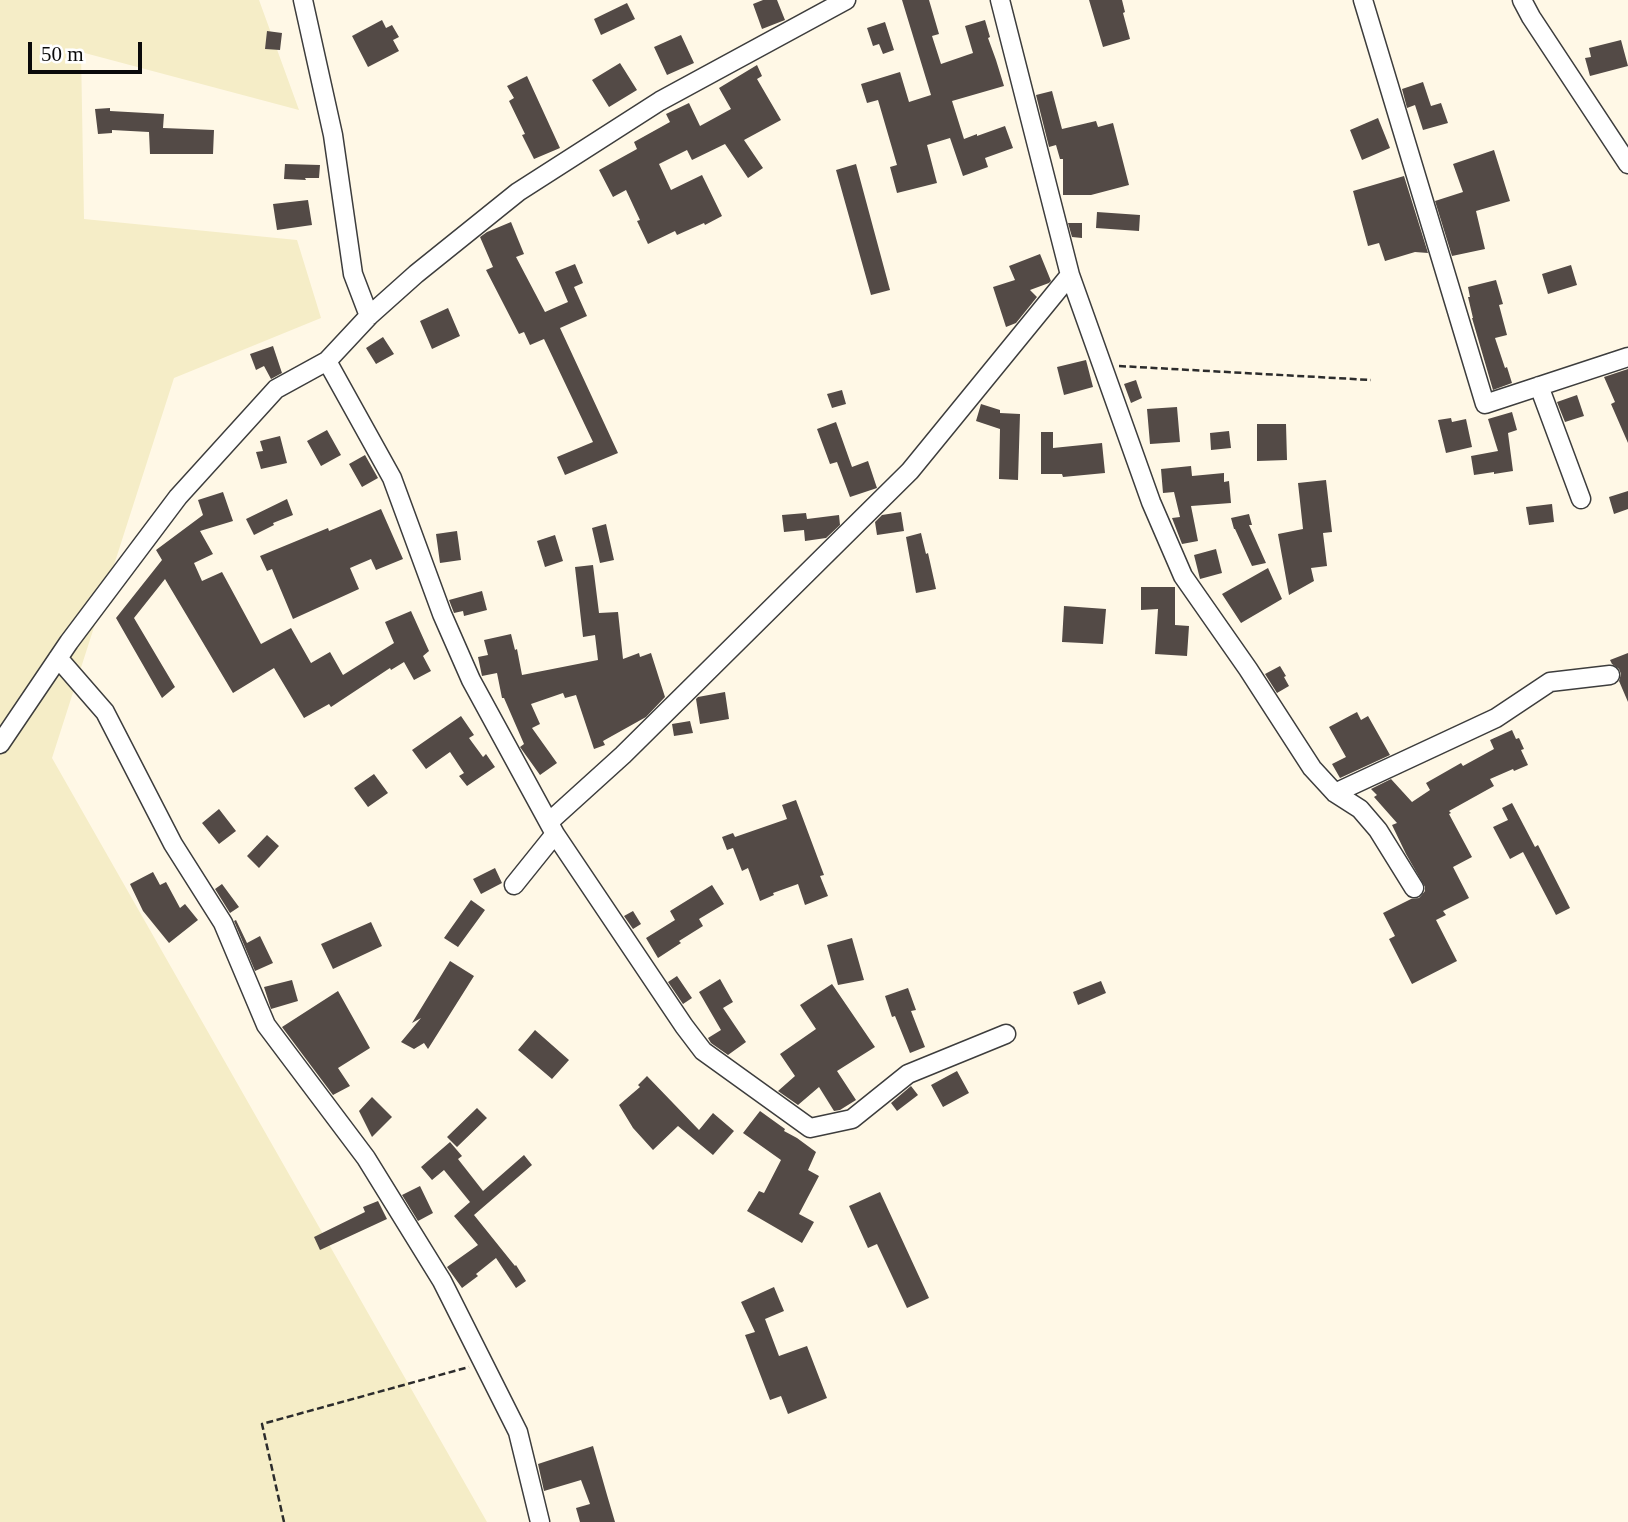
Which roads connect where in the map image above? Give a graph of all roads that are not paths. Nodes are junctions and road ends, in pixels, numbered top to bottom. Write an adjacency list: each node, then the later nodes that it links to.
1 (303, 0): 8 (street)
2 (846, 0): 8 (street)
3 (1000, 0): 7 (street)
4 (1363, 0): 11 (street)
5 (1522, 0): 6 (street)
6 (1628, 164)
7 (1070, 275): 16 (street); 17 (street)
8 (369, 316): 10 (street)
9 (1628, 357): 11 (street)
10 (327, 361): 13 (street); 17 (street)
11 (1539, 386): 12 (street)
12 (1581, 499)
13 (58, 658): 15 (street); 21 (street)
14 (1611, 675): 16 (street)
15 (0, 744)
16 (1335, 793): 19 (street)
17 (552, 828): 18 (street); 20 (street)
18 (514, 885)
19 (1414, 888)
20 (1006, 1034)
21 (540, 1522)

